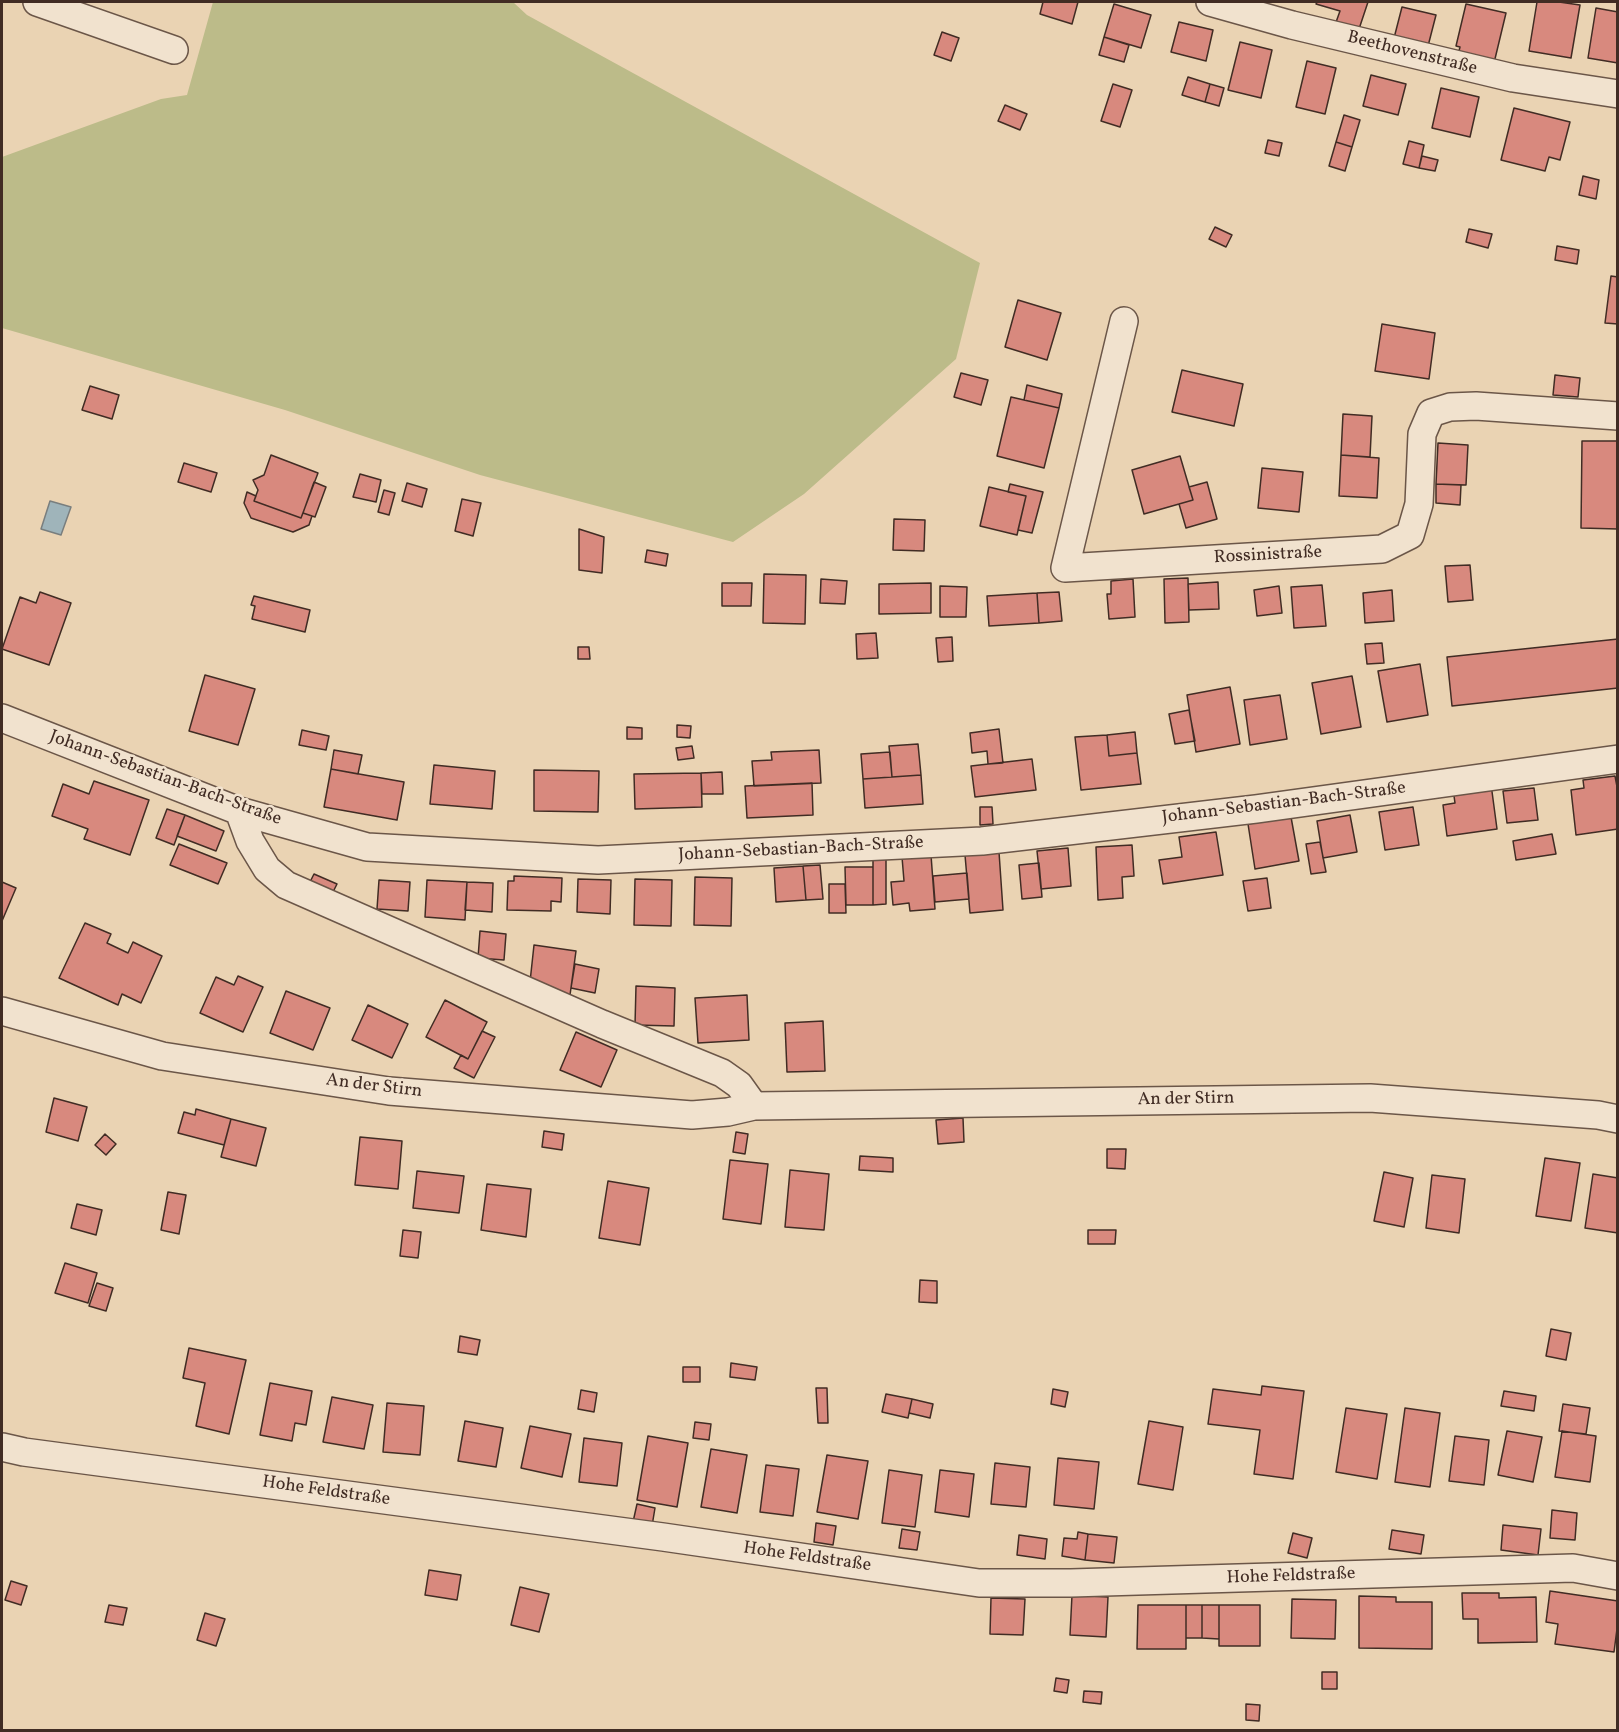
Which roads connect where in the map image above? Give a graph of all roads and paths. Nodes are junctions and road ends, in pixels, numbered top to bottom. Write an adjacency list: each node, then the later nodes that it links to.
1 (38, 2): 3 (street)
2 (1210, 2): 4 (street, Beethovenstraße)
3 (174, 50)
4 (1617, 94)
5 (1124, 321): 6 (street, Rossinistraße)
6 (1617, 416)
7 (2, 718): 9 (street, Johann-Sebastian-Bach-Straße)
8 (1617, 759): 9 (street, Johann-Sebastian-Bach-Straße)
9 (239, 811): 11 (street)
10 (2, 1011): 11 (street, An der Stirn)
11 (754, 1106): 12 (street, An der Stirn)
12 (1617, 1119)
13 (2, 1448): 14 (street, Hohe Feldstraße)
14 (1617, 1576)

